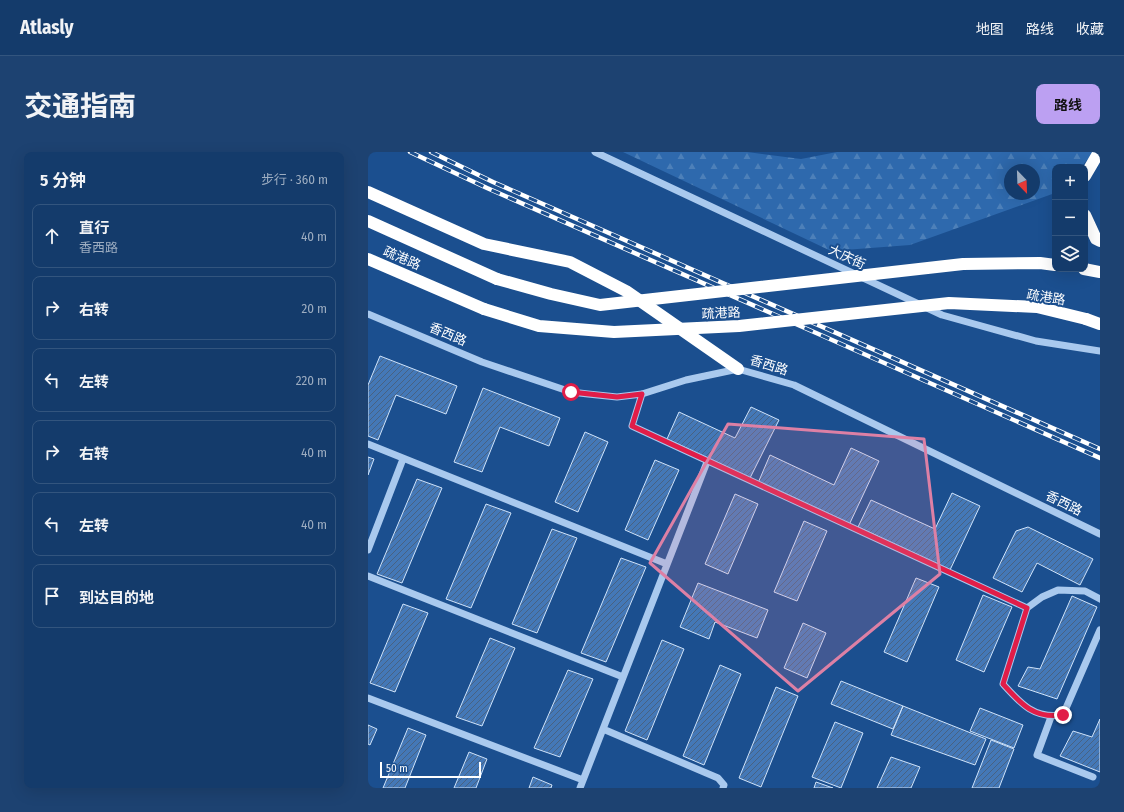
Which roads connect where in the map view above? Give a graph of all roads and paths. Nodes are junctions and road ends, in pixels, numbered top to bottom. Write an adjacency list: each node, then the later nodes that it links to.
1 (595, 152): 14 (street, 大庆街)
2 (1099, 152): 3 (highway)
3 (1088, 171)
4 (368, 192): 15 (highway)
5 (368, 221): 9 (highway, bridge)
6 (1088, 222): 7 (highway)
7 (1100, 241)
8 (368, 259): 13 (highway, 疏港路, bridge)
9 (1052, 265)
10 (1088, 270): 11 (highway)
11 (1099, 271)
12 (368, 314): 16 (street, 香西路)
13 (1100, 323)
14 (1100, 351)
15 (738, 369): 16 (street, 香西路); 20 (street, 香西路)
16 (642, 394): 19 (street)
17 (368, 444): 18 (street)
18 (403, 459): 21 (street); 22 (street)
19 (707, 462): 22 (street); 25 (street)
20 (1100, 534)
21 (368, 550)
22 (668, 564): 27 (street)
23 (368, 576): 27 (street)
24 (1100, 599): 25 (street)
25 (1027, 608): 29 (street)
26 (1100, 630): 29 (street)
27 (623, 677): 30 (street)
28 (368, 698): 32 (street)
29 (1050, 717): 31 (street)
30 (603, 729): 32 (street); 34 (street)
31 (1092, 777)
32 (583, 780): 33 (street)
33 (580, 788)
34 (723, 788)

